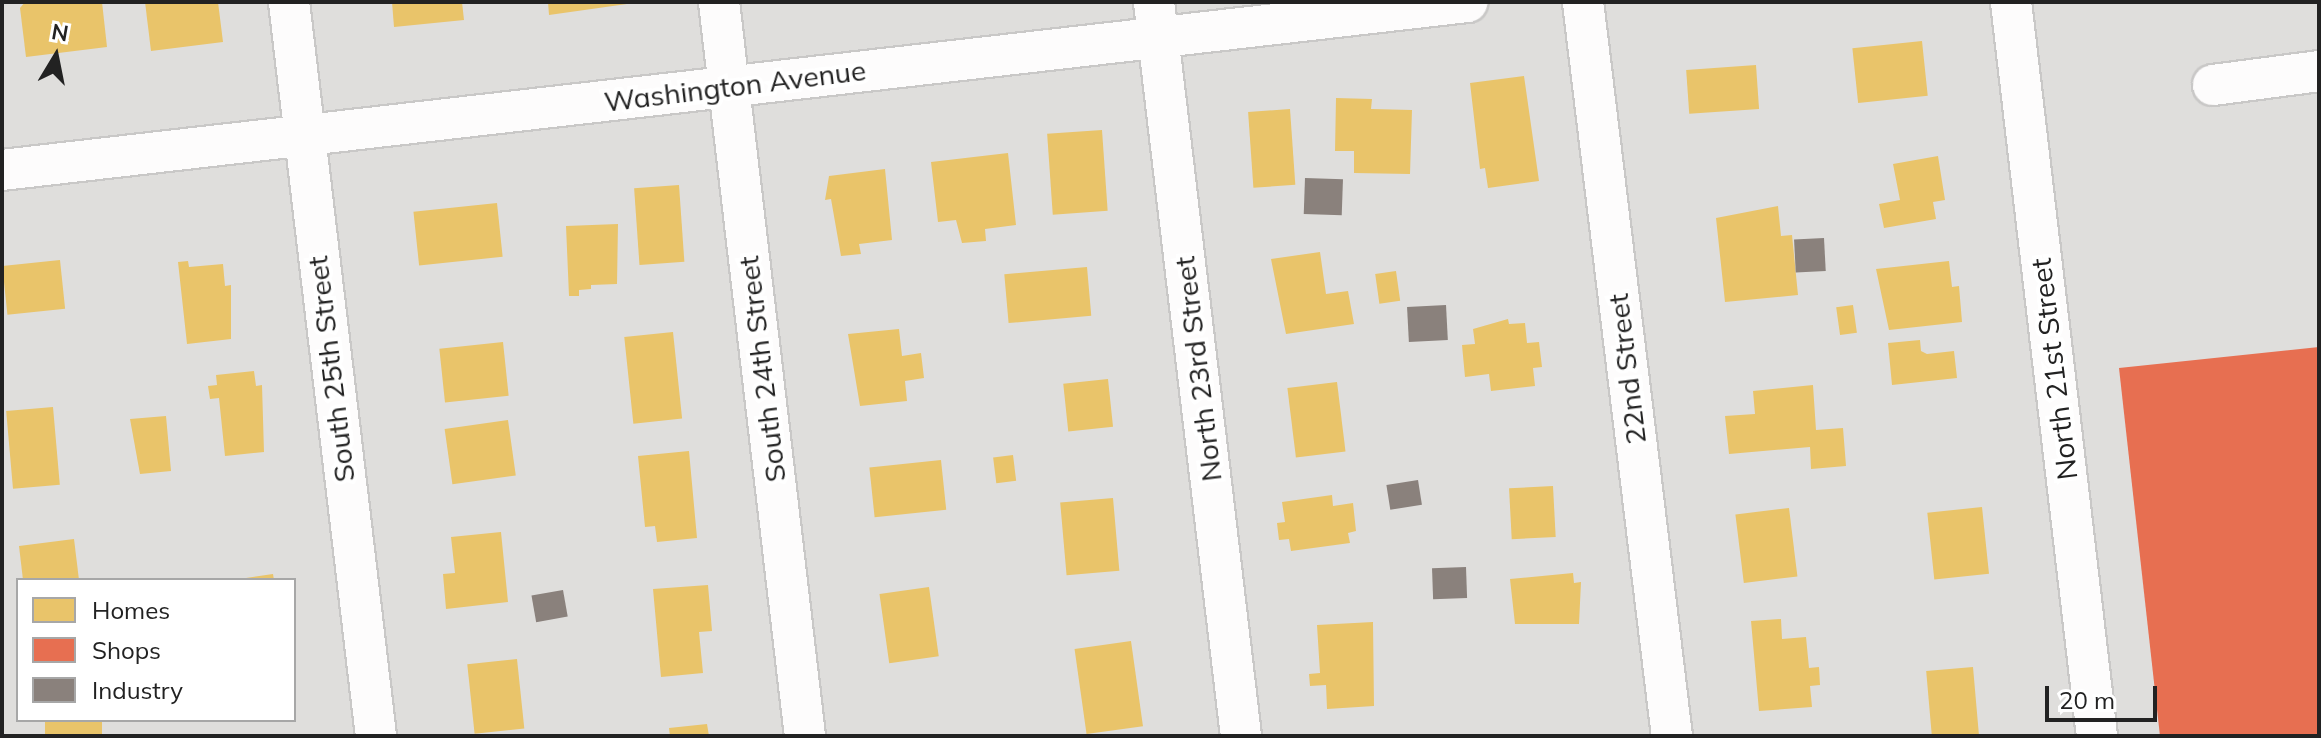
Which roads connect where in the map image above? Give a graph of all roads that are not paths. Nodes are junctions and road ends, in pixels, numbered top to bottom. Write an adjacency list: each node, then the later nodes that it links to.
1 (289, 2): 10 (street, South 25th Street)
2 (719, 2): 9 (street, South 24th Street)
3 (1467, 2): 6 (street, Washington Avenue)
4 (1583, 2): 15 (street, 22nd Street)
5 (2011, 2): 16 (street, North 21st Street)
6 (1156, 19): 9 (street, Washington Avenue); 14 (street, North 23rd Street)
7 (2319, 71): 8 (street)
8 (2213, 85)
9 (729, 87): 10 (street, Washington Avenue); 13 (street, South 24th Street)
10 (303, 134): 11 (street, Washington Avenue); 12 (street, South 25th Street)
11 (2, 170)
12 (376, 736)
13 (805, 736)
14 (1241, 736)
15 (1672, 736)
16 (2097, 736)

